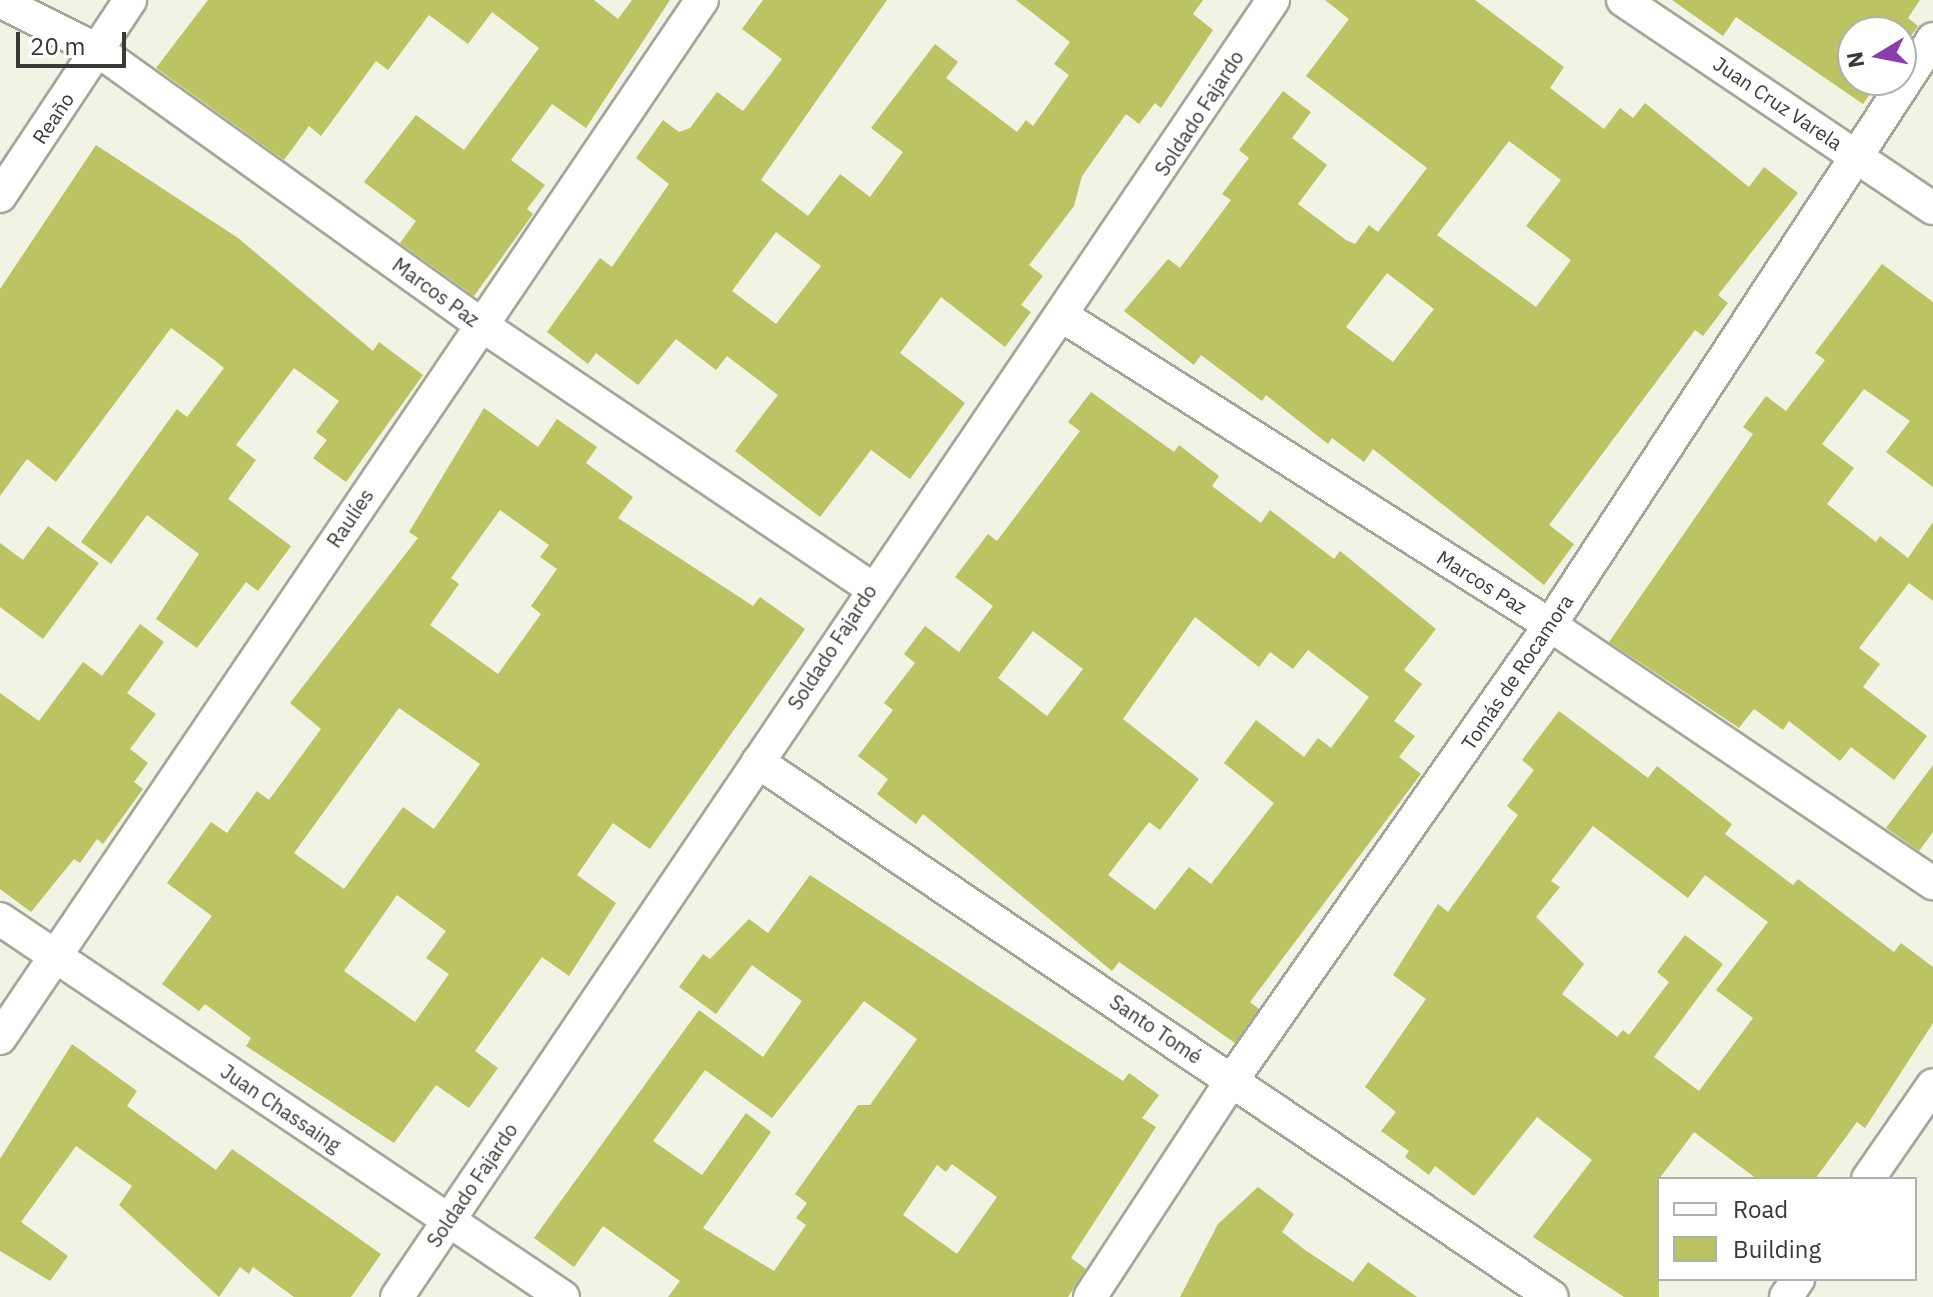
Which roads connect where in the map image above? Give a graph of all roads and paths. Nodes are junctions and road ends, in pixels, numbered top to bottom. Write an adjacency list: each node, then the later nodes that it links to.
1 (130, 0): 7 (street, Reaño)
2 (702, 0): 12 (street, Raulíes)
3 (1273, 0): 11 (street, Soldado Fajardo)
4 (1623, 0): 8 (street, Juan Cruz Varela)
5 (0, 1): 7 (street, Marcos Paz)
6 (1933, 39): 8 (street, Tomás de Rocamora)
7 (99, 51): 9 (street, Reaño); 12 (street, Marcos Paz)
8 (1853, 153): 10 (street, Juan Cruz Varela); 14 (street, Tomás de Rocamora)
9 (0, 196)
10 (1933, 208)
11 (1064, 317): 13 (street, Soldado Fajardo); 14 (street, Marcos Paz)
12 (480, 324): 13 (street, Marcos Paz); 18 (street, Raulíes)
13 (870, 587): 15 (street, Soldado Fajardo)
14 (1550, 625): 16 (street, Marcos Paz); 20 (street, Tomás de Rocamora)
15 (758, 762): 20 (street, Santo Tomé); 23 (street, Soldado Fajardo)
16 (1933, 883)
17 (0, 919): 18 (street, Juan Chassaing)
18 (54, 957): 19 (street, Raulíes); 23 (street, Juan Chassaing)
19 (0, 1038)
20 (1232, 1080): 26 (street, Tomás de Rocamora); 27 (street, Santo Tomé)
21 (1933, 1085): 22 (street)
22 (1869, 1177)
23 (448, 1219): 24 (street, Soldado Fajardo); 25 (street, Juan Chassaing)
24 (397, 1297)
25 (563, 1297)
26 (1090, 1297)
27 (1552, 1297)

